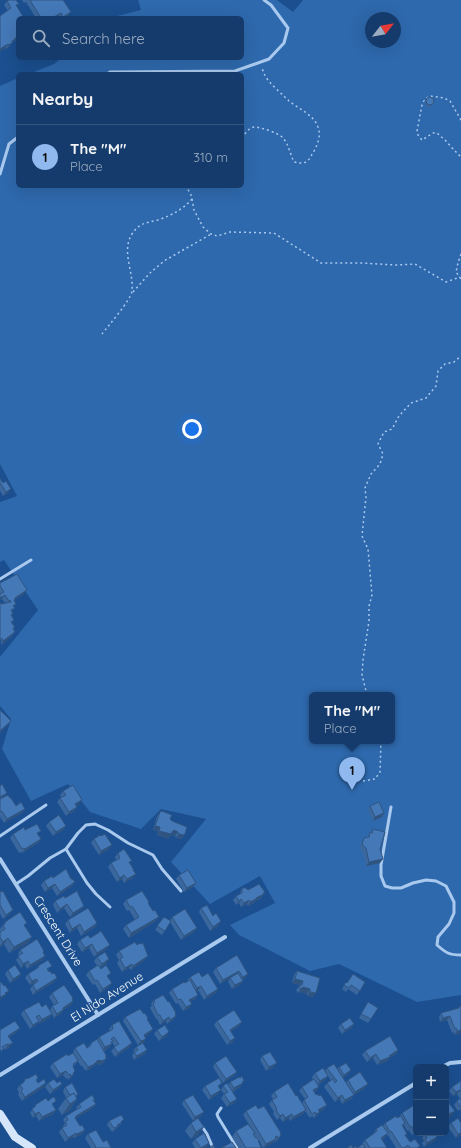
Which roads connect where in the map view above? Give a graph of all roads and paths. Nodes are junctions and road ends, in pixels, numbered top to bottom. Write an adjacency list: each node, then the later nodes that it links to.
1 (264, 0): 2 (lane)
2 (260, 63): 3 (lane); 5 (path)
3 (110, 72)
4 (461, 120): 7 (path)
5 (244, 135)
6 (16, 139): 8 (lane)
7 (461, 157)
8 (0, 174)
9 (187, 188): 10 (path)
10 (192, 199): 11 (path); 14 (path)
11 (210, 234): 13 (path); 14 (path)
12 (461, 254): 13 (path)
13 (460, 278)
14 (132, 292): 15 (path)
15 (102, 334)
16 (461, 356): 19 (path)
17 (31, 560): 18 (lane)
18 (0, 579)
19 (365, 692)
20 (381, 744): 21 (path)
21 (363, 781)
22 (46, 806): 24 (lane)
23 (391, 807): 31 (lane)
24 (0, 836)
25 (66, 849): 27 (lane); 28 (lane); 29 (lane)
26 (0, 859): 27 (street, Crescent Drive)
27 (16, 884): 32 (street, Crescent Drive)
28 (181, 891)
29 (110, 907)
30 (225, 937): 32 (street, El Nido Avenue)
31 (461, 955)
32 (98, 1015): 35 (street, El Nido Avenue)
33 (461, 1062): 34 (street)
34 (448, 1064)
35 (0, 1075)
36 (413, 1085): 43 (street)
37 (221, 1108): 42 (lane)
38 (0, 1114): 40 (street)
39 (199, 1122): 41 (lane)
40 (32, 1148)
41 (213, 1148)
42 (237, 1148)
43 (310, 1148)

